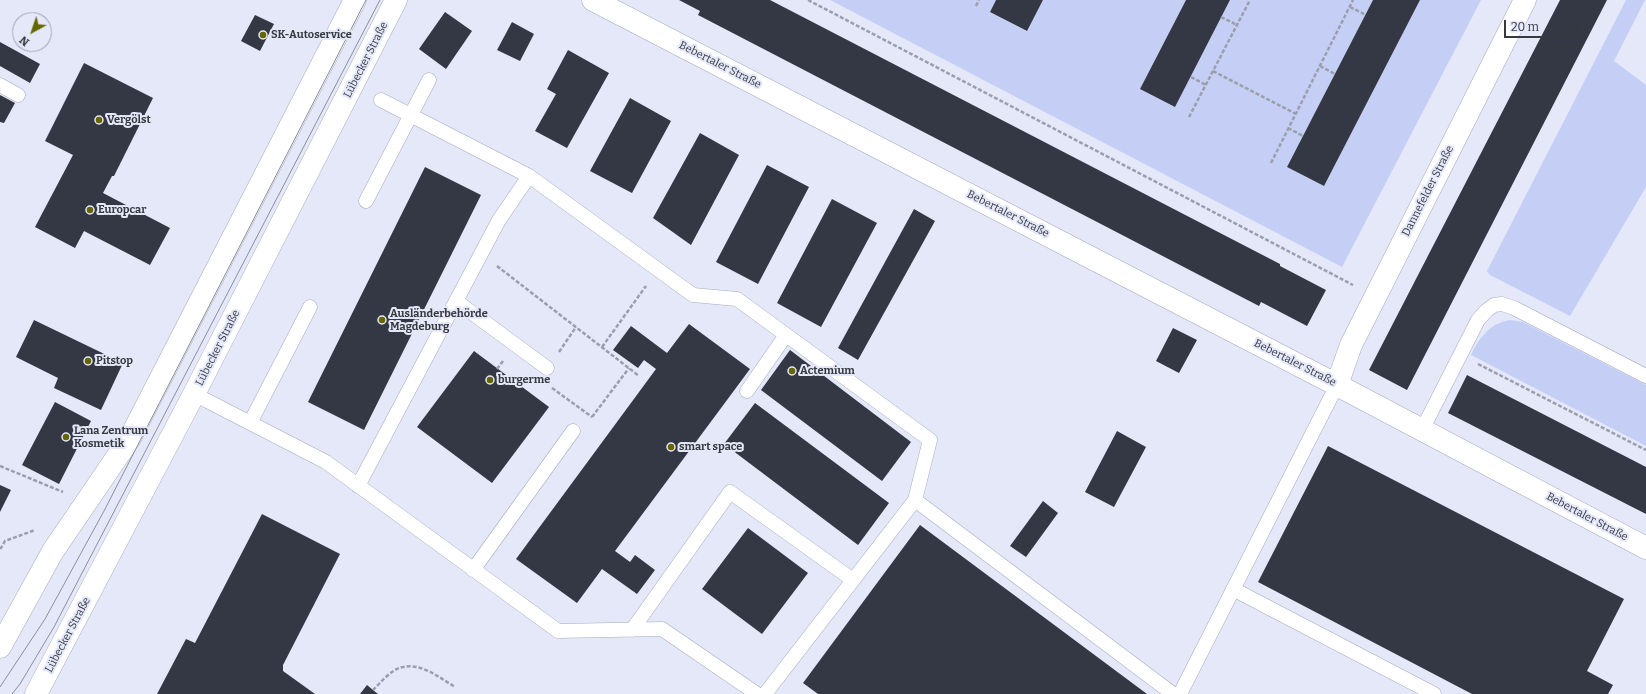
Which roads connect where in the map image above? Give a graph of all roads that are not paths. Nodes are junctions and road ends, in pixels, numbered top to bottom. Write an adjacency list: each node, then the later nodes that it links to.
1 (356, 0): 30 (street)
2 (396, 0): 19 (street, Lübecker Straße)
3 (593, 0): 17 (street, Bebertaler Straße)
4 (1524, 0): 17 (street, Dannefelder Straße)
5 (430, 80): 9 (lane)
6 (0, 86): 7 (lane)
7 (18, 95)
8 (381, 100): 9 (lane)
9 (411, 115): 10 (lane); 11 (lane)
10 (528, 176): 12 (lane); 14 (lane)
11 (366, 201)
12 (456, 301): 15 (lane); 23 (lane)
13 (310, 307): 20 (lane)
14 (786, 335): 18 (lane); 24 (lane)
15 (547, 368)
16 (1646, 376): 21 (lane)
17 (1337, 385): 21 (street, Bebertaler Straße); 28 (lane)
18 (747, 390)
19 (194, 394): 20 (lane); 32 (street, Lübecker Straße)
20 (250, 423): 23 (lane)
21 (1422, 430): 25 (street, Bebertaler Straße)
22 (573, 431): 26 (lane)
23 (358, 486): 26 (lane)
24 (915, 500): 27 (lane); 31 (lane)
25 (1646, 548)
26 (473, 570): 29 (lane)
27 (853, 580): 29 (lane); 34 (lane)
28 (1233, 588): 31 (lane); 35 (lane)
29 (632, 630): 33 (lane)
30 (0, 647)
31 (1182, 693)
32 (36, 694)
33 (757, 694)
34 (765, 694)
35 (1434, 694)

